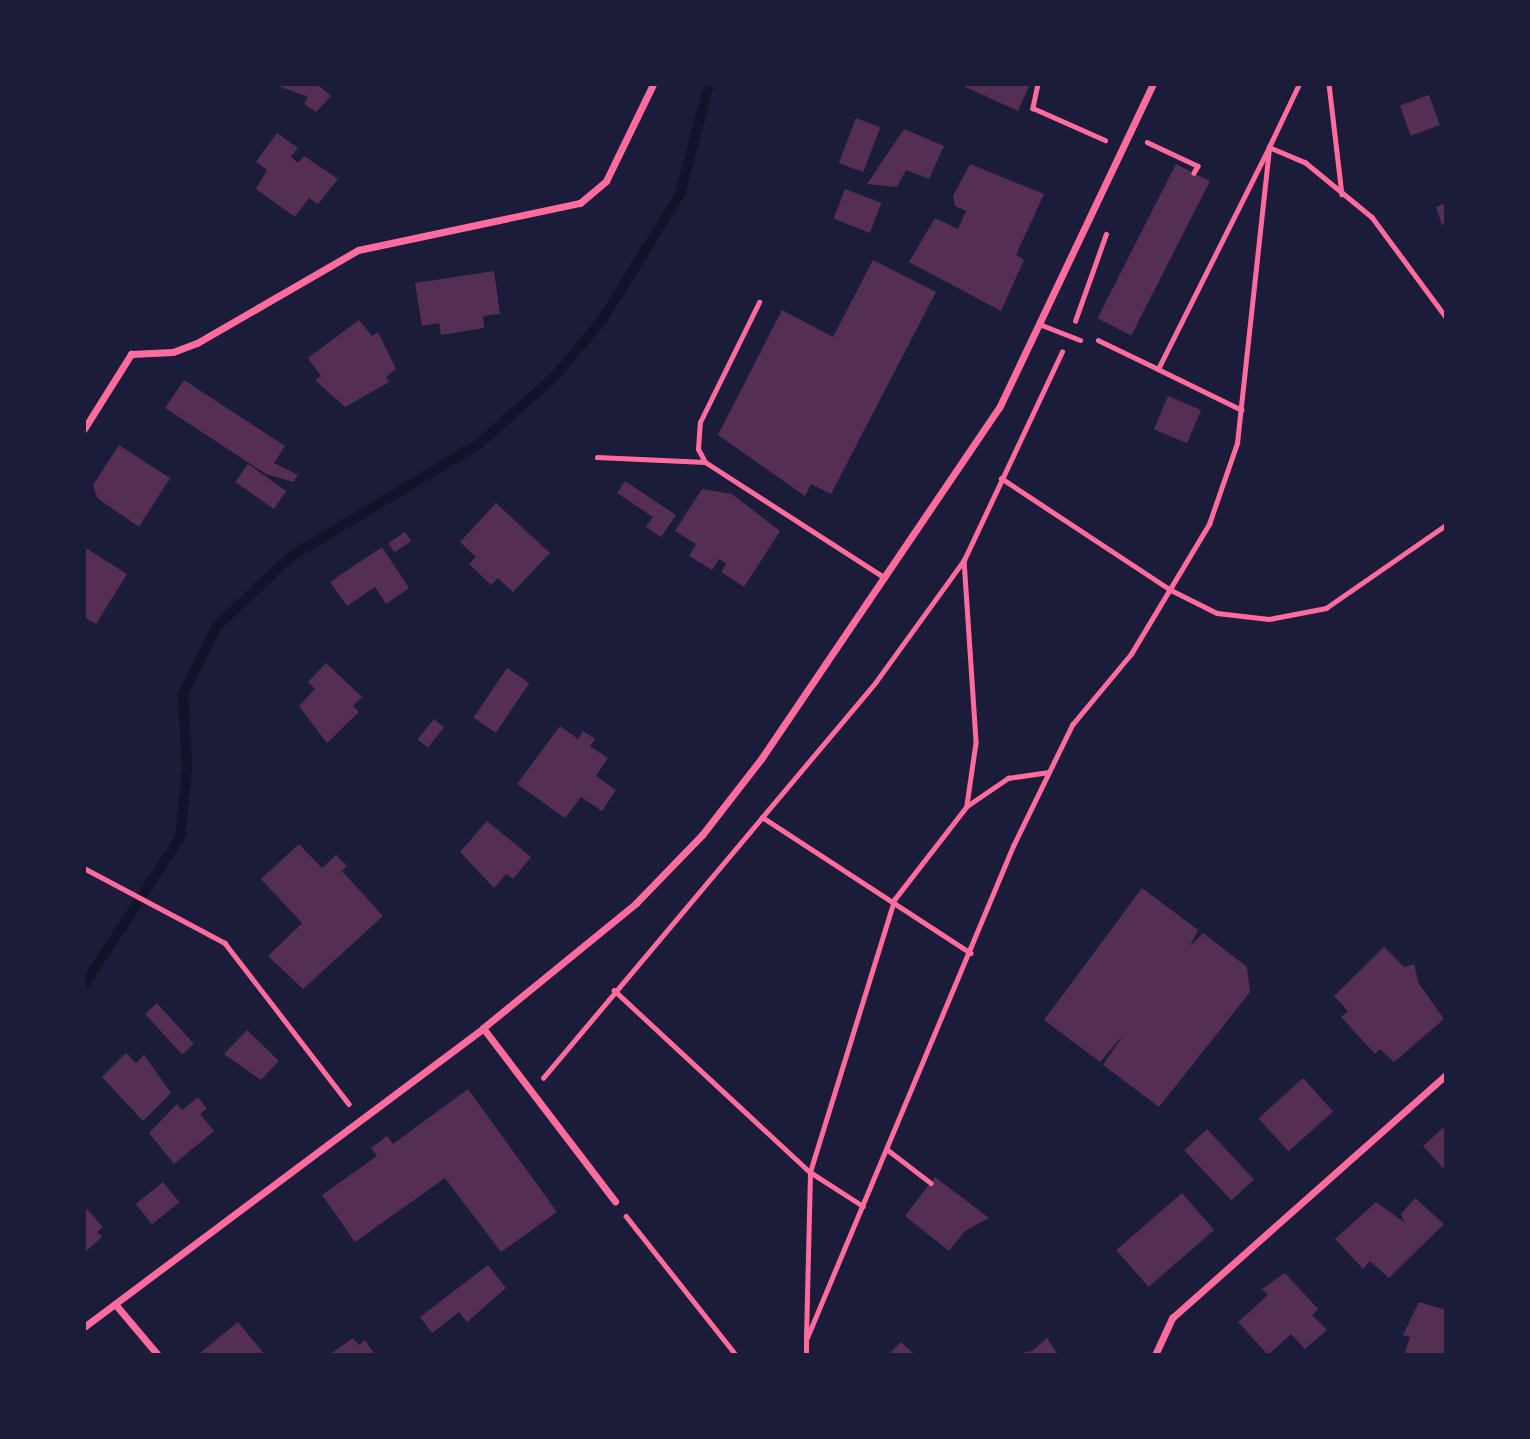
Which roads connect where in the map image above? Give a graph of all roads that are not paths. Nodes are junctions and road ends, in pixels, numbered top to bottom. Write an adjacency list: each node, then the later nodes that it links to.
1 (653, 84): 6 (street)
2 (1153, 84): 4 (street)
3 (759, 302): 8 (lane)
4 (1041, 321): 5 (lane); 9 (street)
5 (1080, 340)
6 (84, 429)
7 (597, 457): 8 (lane)
8 (705, 462): 9 (lane)
9 (885, 578): 10 (street)
10 (483, 1028): 12 (street); 13 (street)
11 (1446, 1075): 16 (street)
12 (615, 1201)
13 (115, 1304): 14 (street); 15 (street)
14 (84, 1327)
15 (158, 1355)
16 (1155, 1355)

